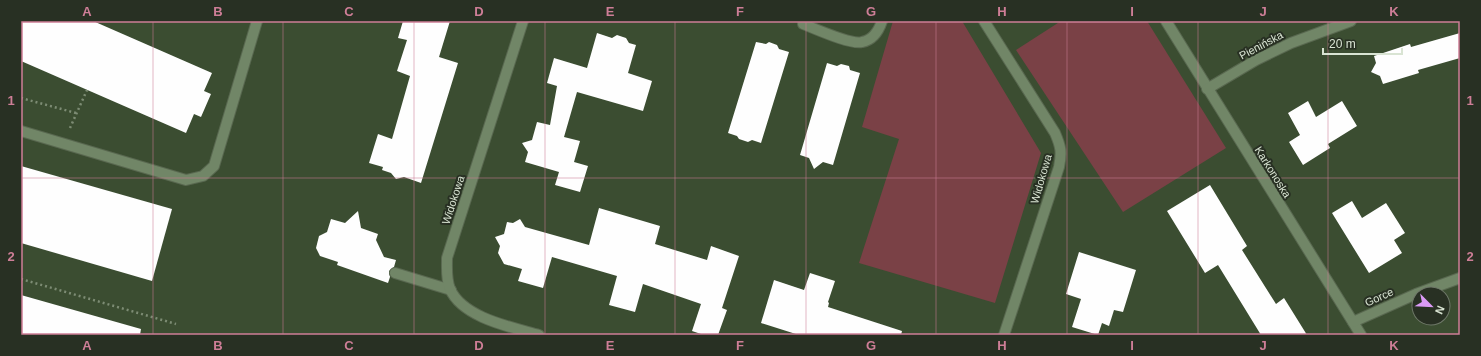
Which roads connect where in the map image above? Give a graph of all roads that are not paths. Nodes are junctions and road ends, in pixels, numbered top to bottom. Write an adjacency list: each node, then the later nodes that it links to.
1 (257, 21): 9 (street)
2 (523, 21): 12 (street, Widokowa)
3 (882, 21): 7 (street)
4 (984, 21): 15 (street, Widokowa)
5 (1166, 21): 8 (street, Karkonoska)
6 (1352, 21): 8 (street, Pienińska)
7 (803, 24)
8 (1208, 89): 13 (street, Karkonoska)
9 (21, 131)
10 (394, 273): 12 (street)
11 (1460, 278): 13 (street, Gorce)
12 (451, 290): 14 (street, Widokowa)
13 (1353, 322): 16 (street, Karkonoska)
14 (539, 335)
15 (1004, 335)
16 (1361, 335)

